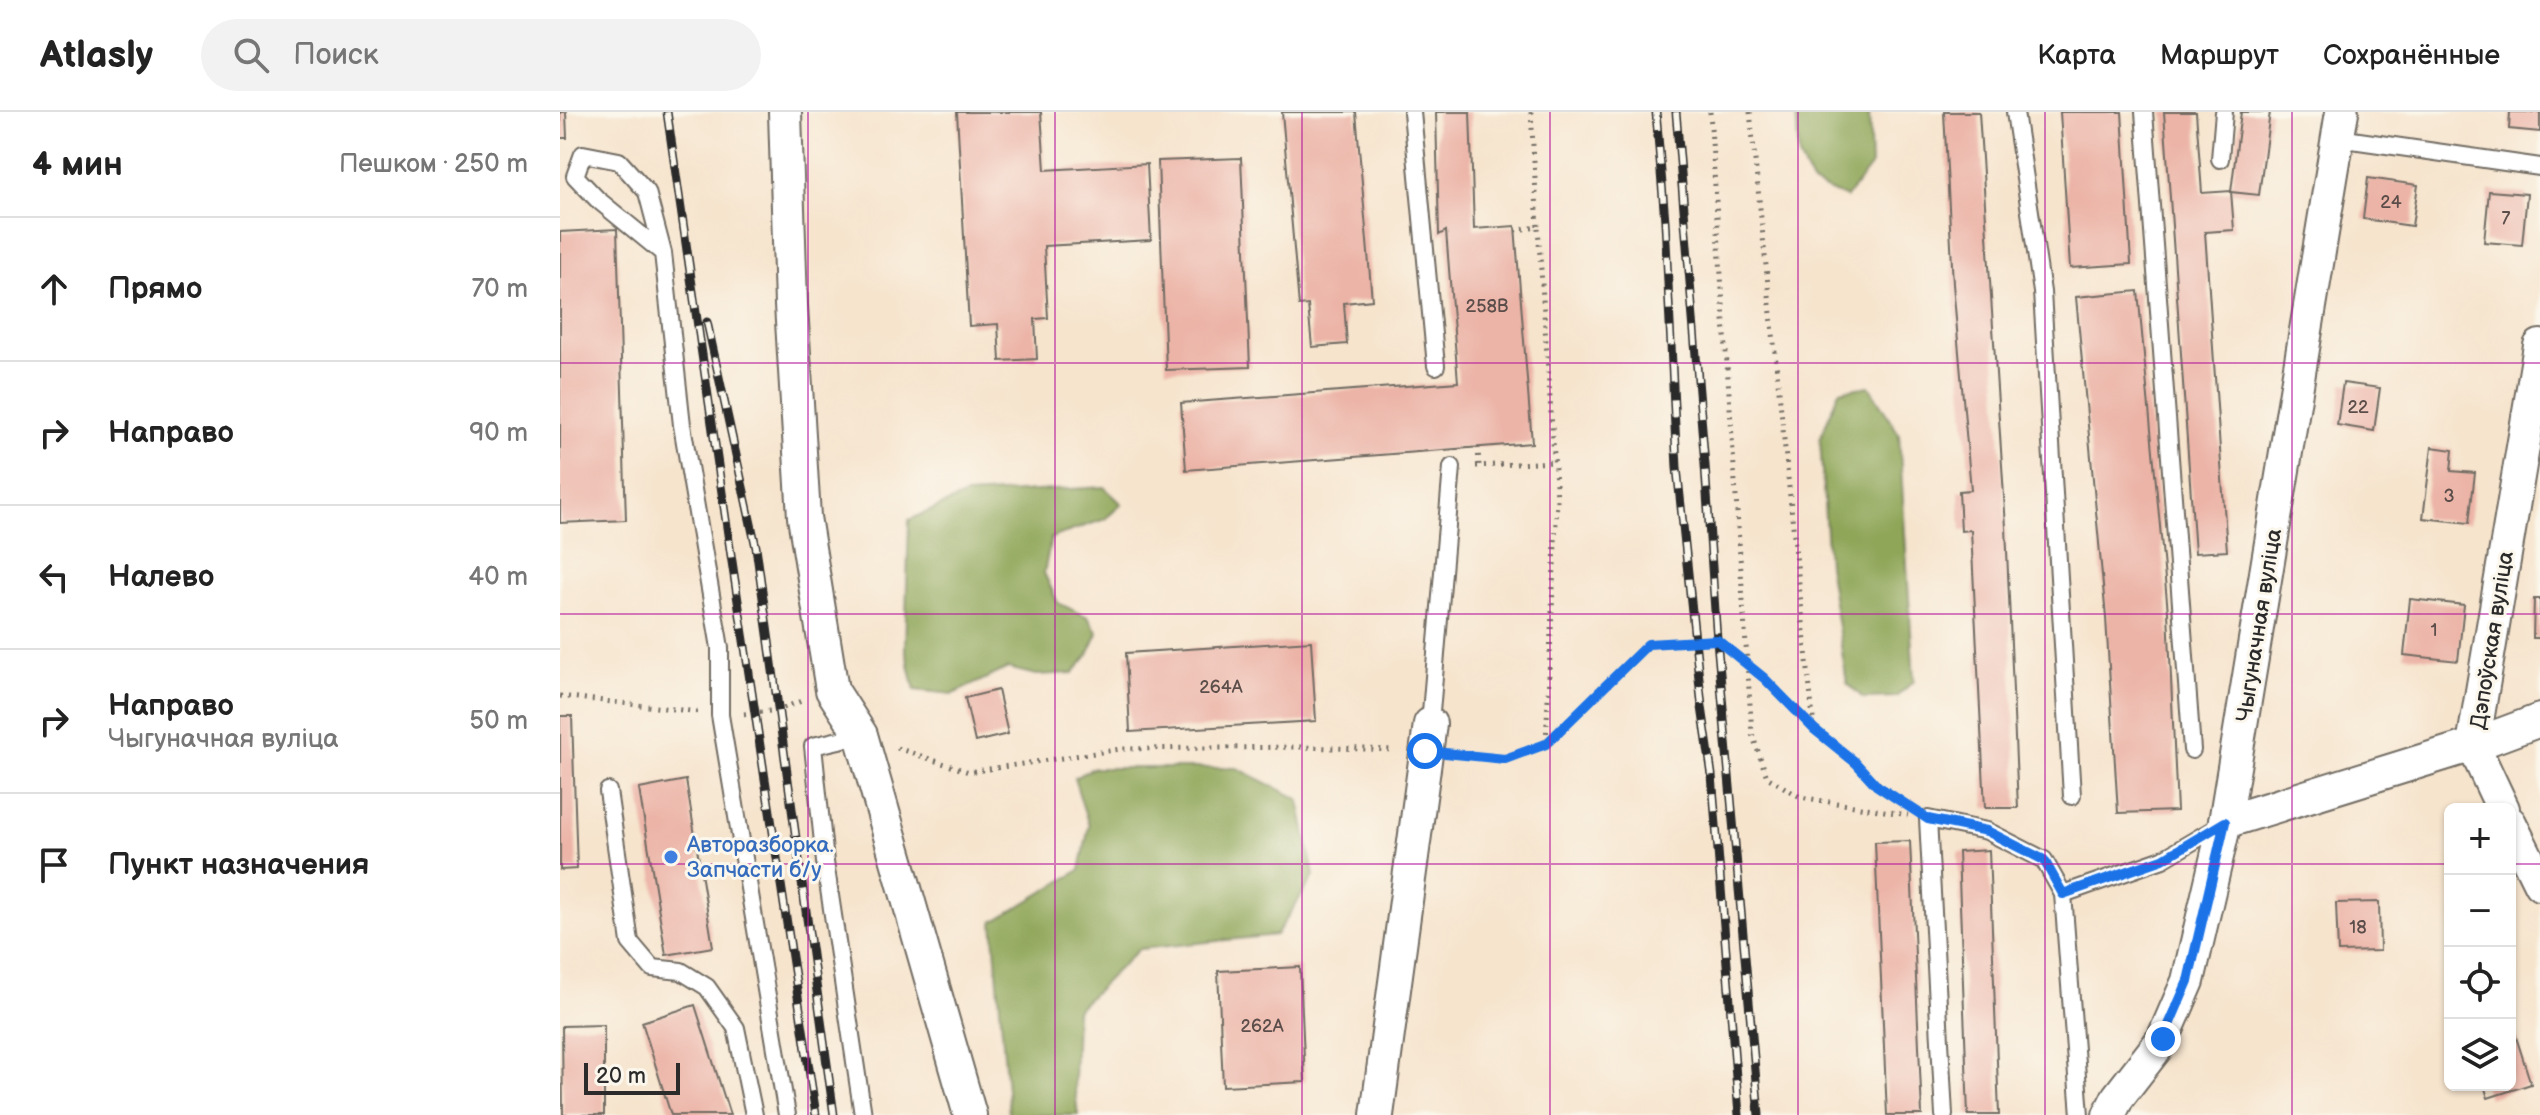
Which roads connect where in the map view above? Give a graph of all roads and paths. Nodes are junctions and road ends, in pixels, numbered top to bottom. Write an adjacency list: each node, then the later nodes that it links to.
1 (785, 112): 24 (street)
2 (1412, 112): 16 (lane)
3 (1710, 112): 21 (path)
4 (1750, 112): 23 (path)
5 (2015, 112): 30 (lane)
6 (2144, 112): 28 (lane)
7 (2224, 112): 10 (lane)
8 (1532, 115): 12 (path)
9 (2340, 125): 11 (lane); 33 (street, Чыгуначная вуліца)
10 (2220, 159)
11 (2540, 167)
12 (1538, 227): 13 (path); 18 (path)
13 (1515, 230)
14 (663, 253): 14 (lane); 38 (lane)
15 (2540, 346): 27 (street, Дэпоўская вуліца)
16 (1436, 366)
17 (1478, 447): 19 (path)
18 (1555, 462): 19 (path); 26 (path)
19 (1479, 466): 20 (path)
20 (1452, 467): 25 (lane)
21 (1747, 664): 23 (path); 26 (path); 32 (path)
22 (2540, 720): 27 (street)
23 (1814, 729): 32 (path)
24 (861, 735): 25 (path); 39 (lane); 40 (street)
25 (1427, 738): 26 (path); 41 (street)
26 (1546, 744)
27 (2473, 745): 31 (street); 33 (street)
28 (2192, 750)
29 (608, 791): 37 (lane)
30 (2072, 796)
31 (2500, 803)
32 (1928, 819): 36 (lane); 42 (lane)
33 (2225, 822): 36 (lane); 44 (street, Чыгуначная вуліца)
34 (2516, 835): 35 (street)
35 (2540, 884)
36 (2063, 894): 43 (lane)
37 (754, 1115)
38 (787, 1115)
39 (863, 1115)
40 (970, 1115)
41 (1377, 1115)
42 (1944, 1115)
43 (2080, 1115)
44 (2109, 1115)

